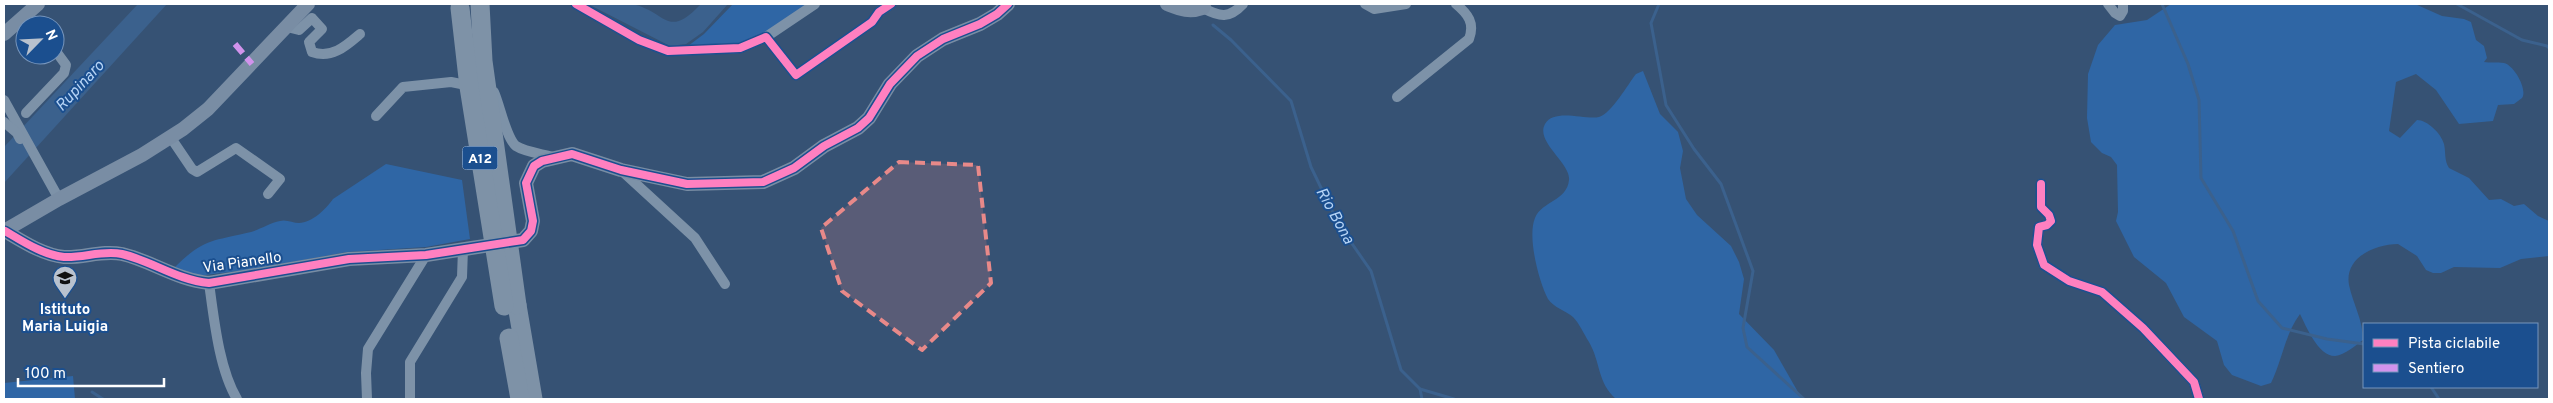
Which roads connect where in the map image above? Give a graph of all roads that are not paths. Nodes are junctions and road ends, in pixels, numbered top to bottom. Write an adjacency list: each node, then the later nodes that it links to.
1 (38, 4): 17 (street)
2 (308, 4): 18 (street)
3 (460, 4): 41 (highway, A12, bridge)
4 (480, 4): 41 (highway, A12, bridge)
5 (576, 4): 22 (street)
6 (815, 4): 22 (street)
7 (891, 4): 22 (street)
8 (1008, 4): 32 (street)
9 (1167, 4): 16 (street)
10 (1243, 4): 16 (street)
11 (1365, 4): 12 (street)
12 (1406, 4)
13 (1456, 4): 24 (street)
14 (2108, 4): 15 (street)
15 (2123, 4)
16 (1203, 6)
17 (31, 15)
18 (288, 26): 21 (street); 30 (street)
19 (15, 28): 20 (street)
20 (4, 34)
21 (360, 34)
22 (766, 38)
23 (65, 64): 26 (street)
24 (1397, 97)
25 (4, 100): 29 (street)
26 (26, 114)
27 (376, 116): 31 (street)
28 (4, 122): 29 (street)
29 (19, 131): 35 (street)
30 (171, 138): 34 (street); 35 (street)
31 (554, 157): 32 (street); 37 (street, Via Pianello)
32 (621, 170): 40 (street)
33 (2041, 184): 47 (street)
34 (268, 194)
35 (57, 200): 36 (street)
36 (4, 231): 39 (street, Via Pianello)
37 (463, 250): 38 (street, Via Pianello); 44 (street)
38 (426, 255): 39 (street, Via Pianello); 43 (street)
39 (209, 283): 42 (street)
40 (725, 284)
41 (510, 306): 45 (highway, A12); 46 (highway, A12)
42 (237, 399)
43 (367, 399)
44 (410, 399)
45 (520, 399)
46 (533, 399)
47 (2199, 399)

